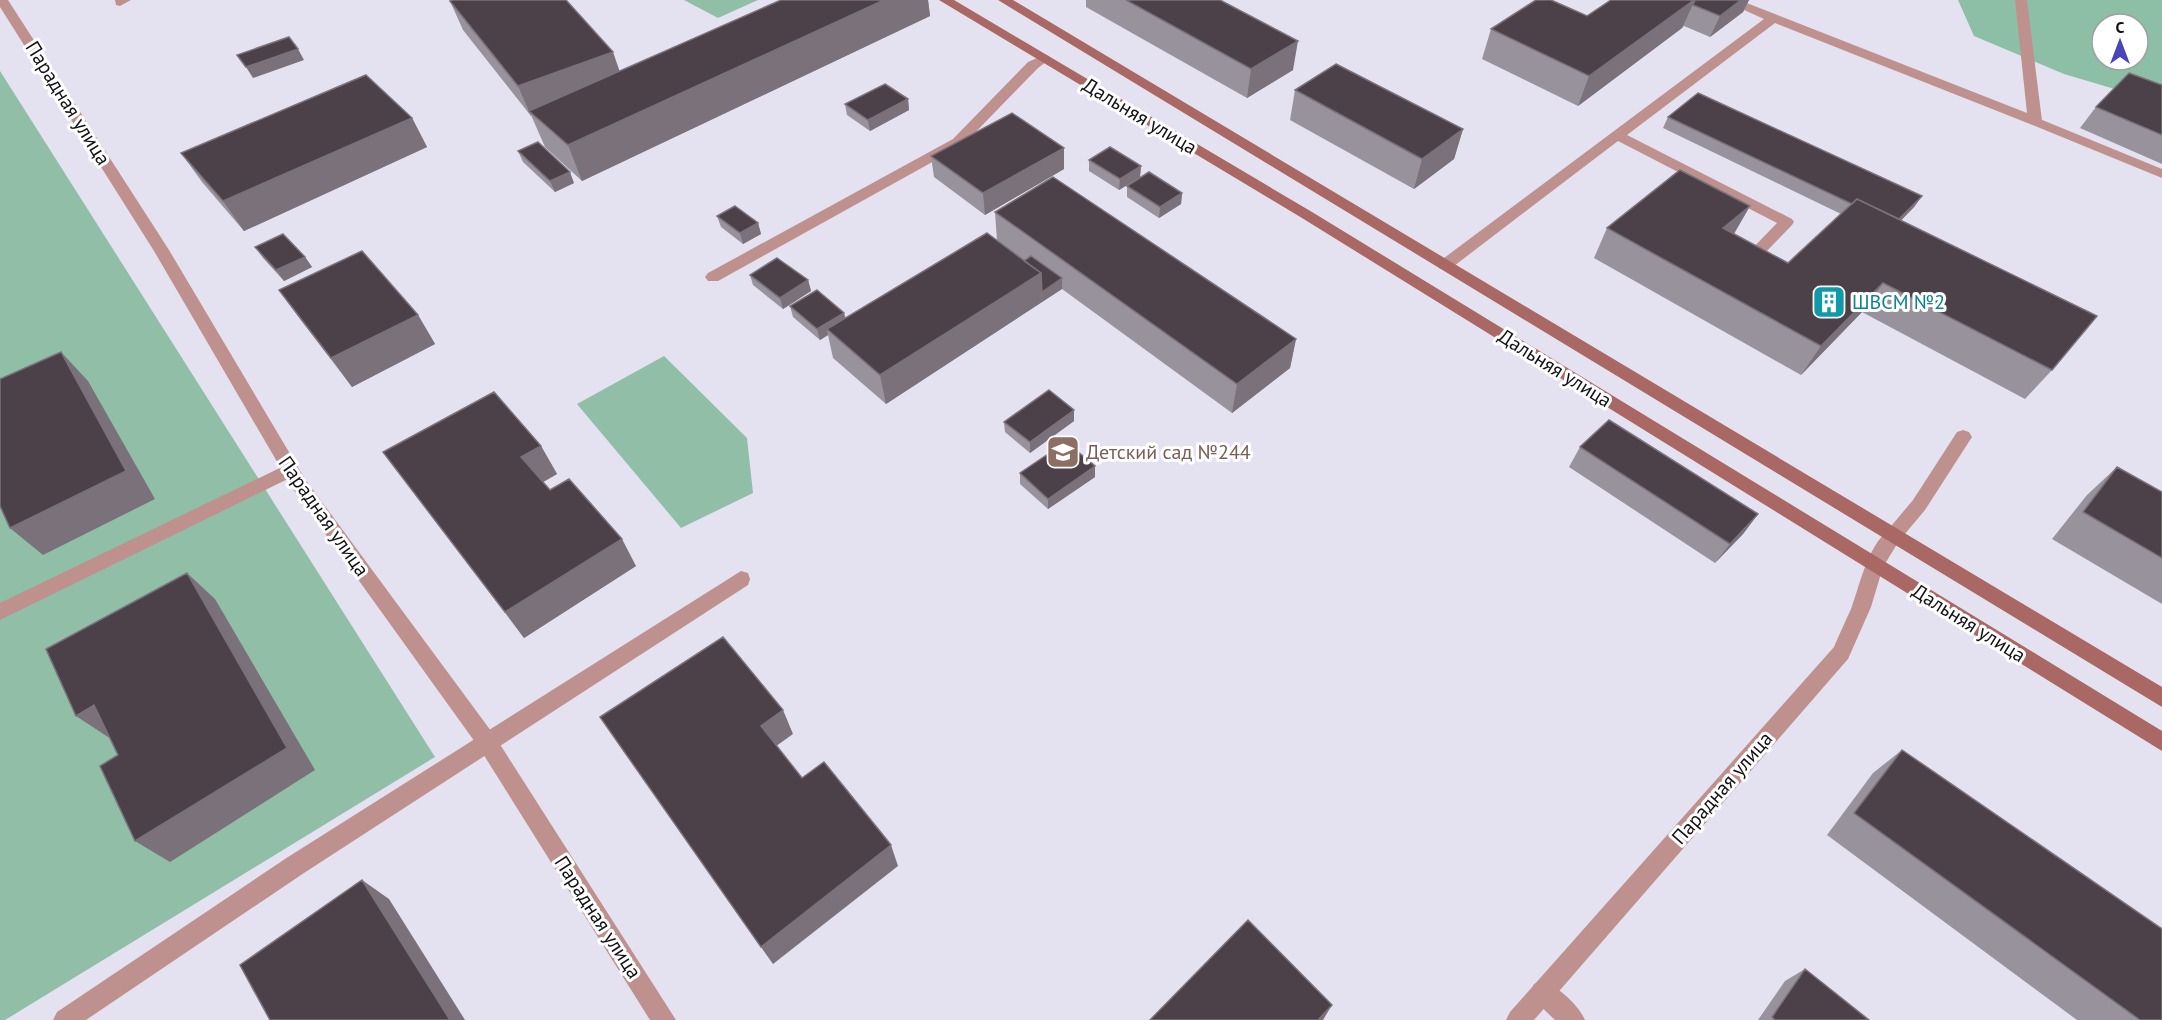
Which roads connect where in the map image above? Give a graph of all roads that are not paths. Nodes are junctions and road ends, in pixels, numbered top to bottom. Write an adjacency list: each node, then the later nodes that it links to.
1 (2, 0): 15 (street, Парадная улица)
2 (945, 0): 7 (main road, Дальняя улица)
3 (1004, 0): 12 (main road, Дальняя улица)
4 (1728, 0): 6 (street)
5 (2020, 0): 8 (street)
6 (1773, 18): 8 (street); 9 (street)
7 (1044, 59): 13 (street); 17 (main road, Дальняя улица)
8 (2035, 121): 10 (street)
9 (1617, 135): 11 (street); 12 (street)
10 (2162, 174)
11 (1756, 253)
12 (1445, 265): 16 (main road, Дальняя улица)
13 (713, 277)
14 (1963, 437): 16 (street, Парадная улица)
15 (290, 470): 19 (street); 21 (street, Парадная улица)
16 (1893, 536): 17 (street, Парадная улица); 20 (main road, Дальняя улица)
17 (1874, 565): 22 (main road, Дальняя улица); 23 (street, Парадная улица)
18 (741, 579): 21 (street)
19 (0, 612)
20 (2162, 698)
21 (486, 742): 24 (street); 25 (street, Парадная улица)
22 (2162, 742)
23 (1542, 992): 26 (street, Парадная улица); 27 (street)
24 (65, 1020)
25 (664, 1020)
26 (1518, 1020)
27 (1573, 1020)

